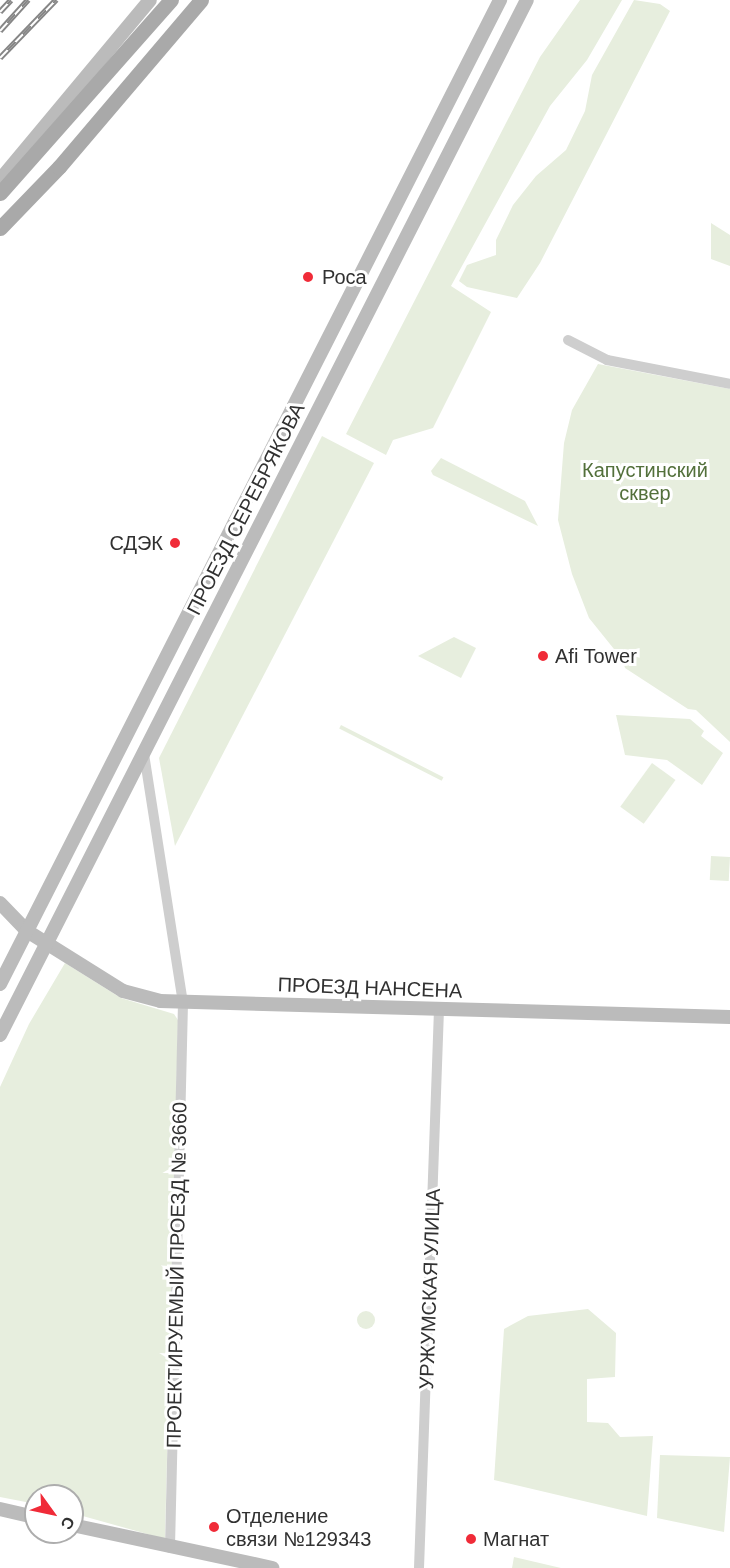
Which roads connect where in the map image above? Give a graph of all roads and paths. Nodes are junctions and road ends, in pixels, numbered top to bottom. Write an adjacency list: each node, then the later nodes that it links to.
1 (150, 0): 6 (main road)
2 (171, 0): 7 (main road)
3 (201, 0): 8 (main road)
4 (500, 0): 13 (main road, ПРОЕЗД СЕРЕБРЯКОВА)
5 (527, 0): 11 (main road, ПРОЕЗД СЕРЕБРЯКОВА)
6 (0, 180)
7 (0, 193)
8 (0, 228)
9 (568, 340): 10 (street)
10 (730, 384)
11 (144, 754): 14 (main road, ПРОЕЗД СЕРЕБРЯКОВА); 16 (street, ПРОЕКТИРУЕМЫЙ ПРОЕЗД № 3660)
12 (0, 903): 13 (main road, ПРОЕЗД НАНСЕНА)
13 (27, 931): 14 (main road, ПРОЕЗД НАНСЕНА); 15 (main road, ПРОЕЗД СЕРЕБРЯКОВА)
14 (48, 943): 16 (main road, ПРОЕЗД НАНСЕНА); 19 (main road, ПРОЕЗД СЕРЕБРЯКОВА)
15 (0, 984)
16 (183, 1003): 17 (main road, ПРОЕЗД НАНСЕНА); 23 (street, ПРОЕКТИРУЕМЫЙ ПРОЕЗД № 3660)
17 (439, 1010): 18 (main road, ПРОЕЗД НАНСЕНА); 25 (street, УРЖУМСКАЯ УЛИЦА)
18 (730, 1017)
19 (0, 1035)
20 (0, 1509): 21 (main road)
21 (24, 1514)
22 (84, 1528): 23 (main road)
23 (170, 1548): 24 (main road)
24 (272, 1568)
25 (419, 1568)

